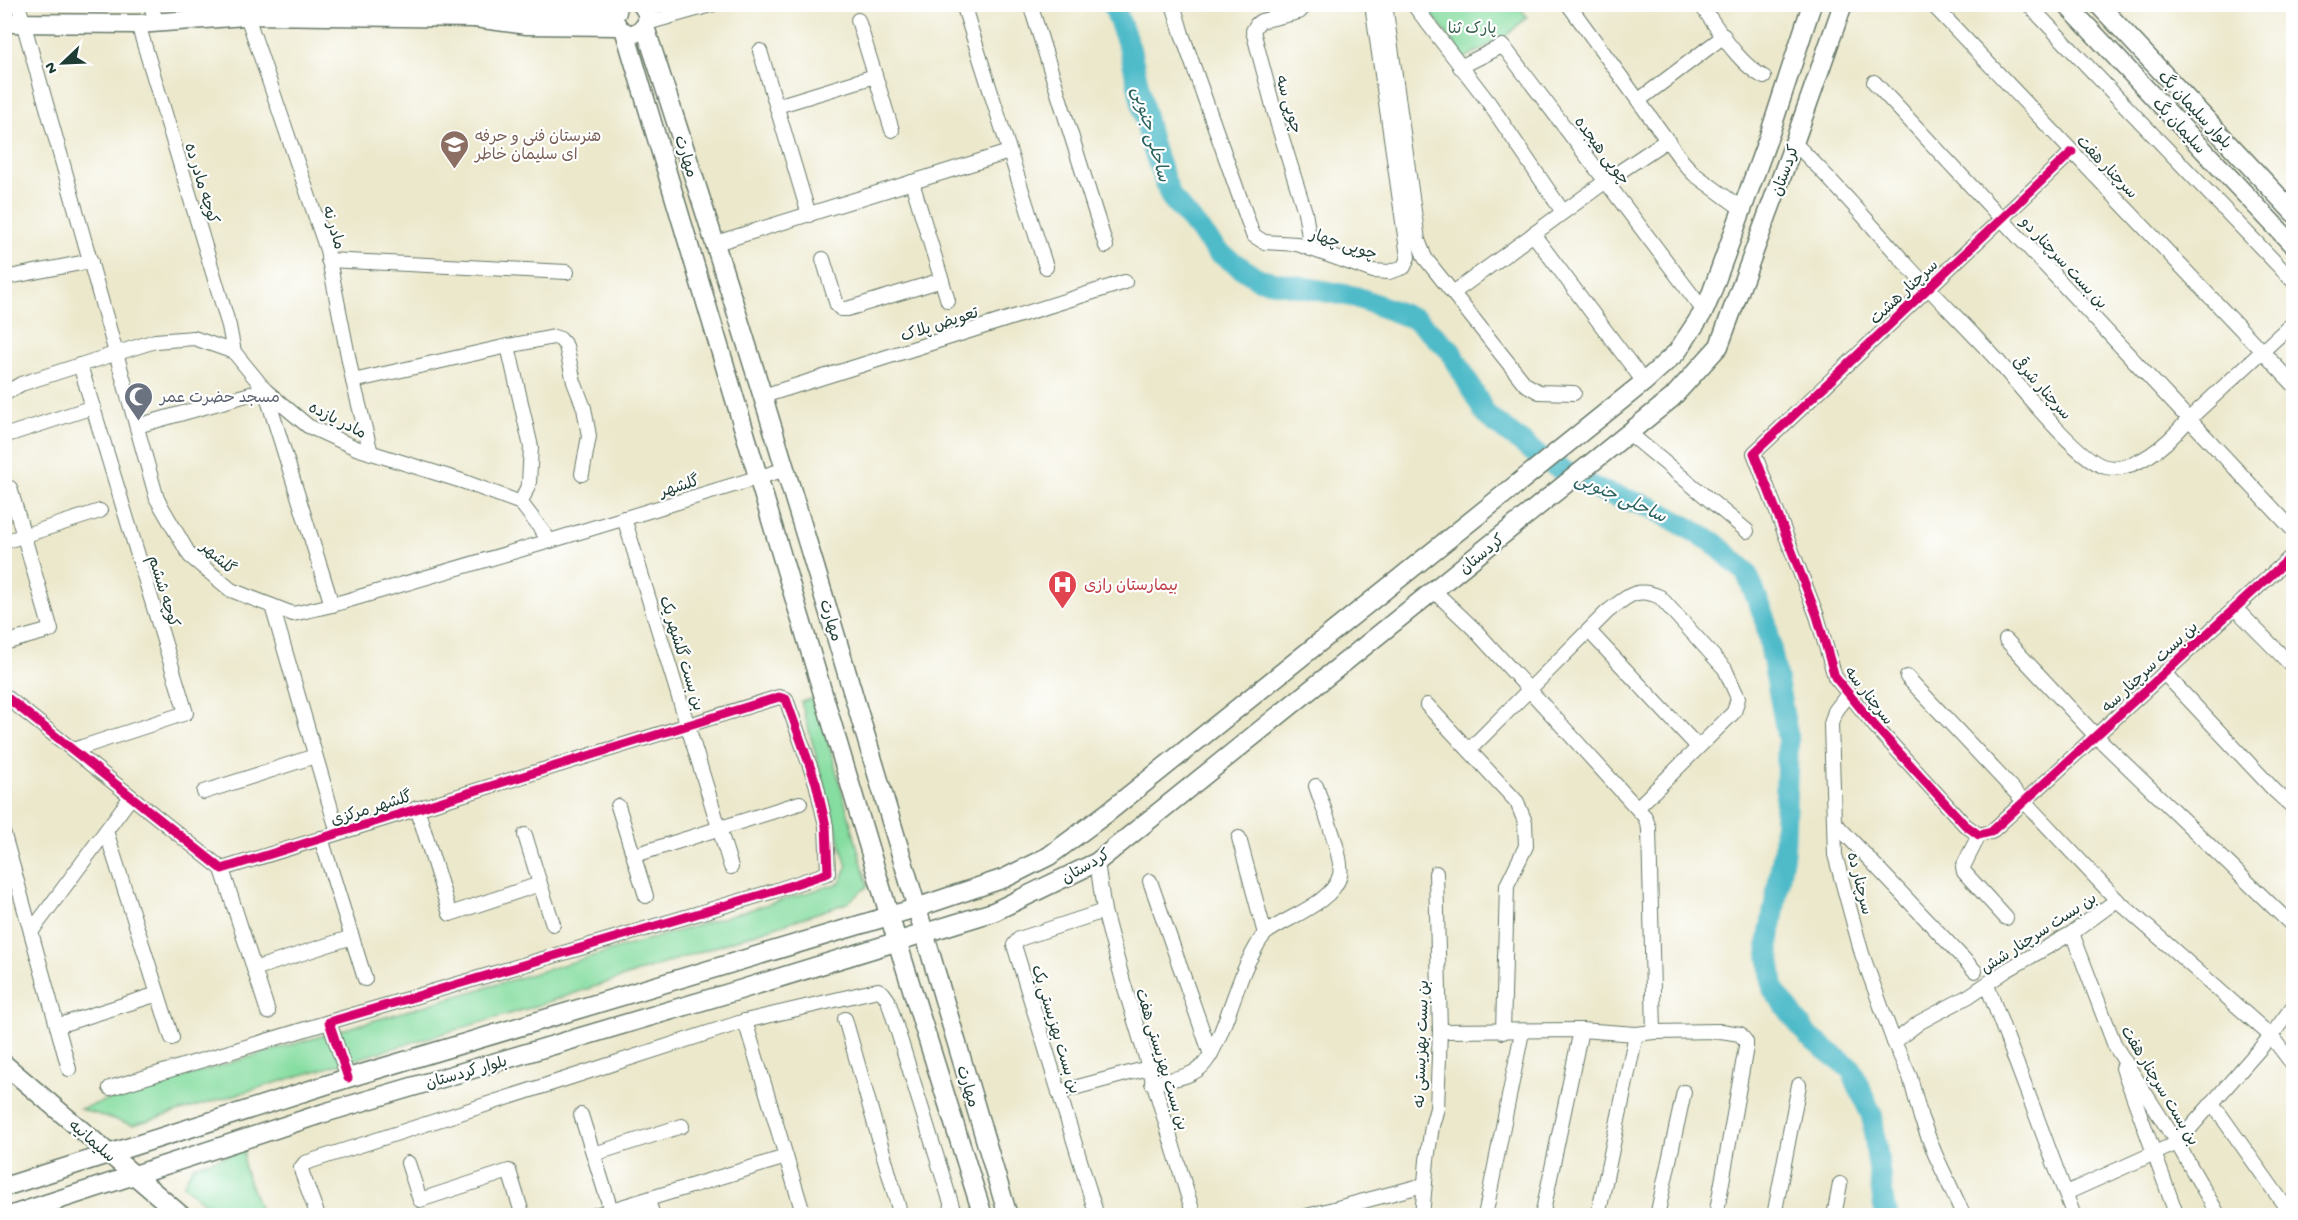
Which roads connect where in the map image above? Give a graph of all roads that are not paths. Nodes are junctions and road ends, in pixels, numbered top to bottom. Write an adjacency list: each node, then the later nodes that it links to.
1 (18, 4): 27 (street, گلشهر)
2 (150, 4): 25 (street)
3 (714, 4): 22 (street)
4 (963, 4): 41 (street)
5 (1030, 4): 52 (street)
6 (1173, 4): 54 (street, چوپی چهار)
7 (1307, 4): 54 (street, چوپی سه)
8 (1372, 4): 54 (street, چوپی چهار)
9 (1385, 4): 65 (street)
10 (1413, 4): 31 (street)
11 (1568, 4): 35 (street)
12 (1700, 4): 29 (street)
13 (1812, 4): 38 (main road, کردستان)
14 (1843, 4): 40 (main road, کردستان)
15 (1932, 4): 42 (street, سرچنار هفت)
16 (2028, 4): 63 (street)
17 (2066, 4): 53 (main road, سلیمان بگ)
18 (2098, 4): 47 (main road, بلوار سلیمان بگ)
19 (548, 8): 21 (main road); 23 (main road)
20 (263, 11): 21 (main road); 25 (main road); 55 (street, مادر نه)
21 (473, 11): 23 (main road)
22 (647, 13): 23 (main road); 51 (main road, مهارت)
23 (619, 15): 90 (main road, مهارت)
24 (858, 20): 32 (street)
25 (157, 22): 28 (main road)
26 (4, 23): 27 (main road)
27 (24, 23): 28 (main road); 57 (street, گلشهر)
28 (138, 24): 72 (street, کوچه مادر ده)
29 (1724, 36): 33 (street); 35 (street)
30 (760, 51): 36 (street)
31 (1460, 67): 43 (street, چوپی هیجده); 46 (street)
32 (875, 76): 36 (street); 37 (street)
33 (1764, 77)
34 (1874, 82): 49 (street, بن بست سرچنار دو)
35 (1639, 100): 39 (street)
36 (777, 106): 48 (street)
37 (892, 130)
38 (1770, 133): 40 (main road); 45 (main road, کردستان)
39 (1667, 140): 43 (street); 45 (street)
40 (1794, 143): 64 (street, سرچنار شرقی); 84 (main road, کردستان)
41 (1009, 152): 44 (street); 58 (street)
42 (2072, 152): 49 (street, سرچنار هشت); 70 (street, سرچنار هفت)
43 (1606, 181): 46 (street); 67 (street, چوپی هیجده)
44 (912, 182): 48 (street); 61 (street)
45 (1742, 209): 67 (main road, کردستان)
46 (1563, 212): 50 (street)
47 (2294, 213)
48 (809, 215): 51 (street)
49 (2001, 219): 64 (street, سرچنار هشت); 82 (street, بن بست سرچنار دو)
50 (1533, 234): 65 (street); 75 (street)
51 (716, 243): 80 (main road, مهارت)
52 (1106, 246)
53 (2294, 246)
54 (1311, 249)
55 (328, 260): 59 (street); 74 (street, مادر نه)
56 (823, 260): 61 (street)
57 (91, 261): 60 (street); 71 (street, گلشهر)
58 (1046, 267)
59 (567, 272)
60 (4, 278)
61 (942, 280): 66 (street)
62 (1125, 282): 80 (street, تعویض پلاک)
63 (2294, 282)
64 (1928, 288): 82 (street, سرچنار شرقی); 87 (street, سرچنار هشت)
65 (1452, 293): 78 (street)
66 (948, 302)
67 (1704, 311): 75 (main road, کردستان)
68 (2294, 322): 70 (street, سرچنار شرقی)
69 (508, 346): 74 (street); 89 (street); 92 (street)
70 (2261, 351): 76 (street, سرچنار هفت); 82 (street, سرچنار شرقی)
71 (117, 352): 72 (street); 73 (street); 83 (street, گلشهر)
72 (234, 352): 77 (street, مادر یازده)
73 (80, 365): 79 (street); 81 (street, کوچه ششم)
74 (353, 381): 86 (street, مادر نه)
75 (1644, 382): 149 (main road, کردستان)
76 (2294, 385)
77 (265, 390): 83 (street); 86 (street, مادر یازده); 102 (street)
78 (1574, 393)
79 (4, 394)
80 (763, 396): 88 (main road, مهارت)
81 (93, 407): 85 (street); 118 (street, کوچه ششم)
82 (2185, 415): 96 (street, بن بست سرچنار دو)
83 (137, 426): 103 (street, گلشهر)
84 (1629, 433): 95 (street); 101 (main road, کردستان)
85 (4, 436)
86 (371, 453): 92 (street, مادر یازده)
87 (1754, 453): 112 (street, سرچنار سه)
88 (786, 469): 90 (street, گلشهر); 149 (main road, مهارت)
89 (582, 474)
90 (759, 478): 94 (street, گلشهر); 151 (main road, مهارت)
91 (10, 488): 97 (street)
92 (521, 503): 98 (street)
93 (100, 511): 97 (street)
94 (624, 518): 98 (street, گلشهر); 115 (street, بن بست گلشهر یک)
95 (1747, 531)
96 (2294, 531)
97 (22, 536): 99 (street); 107 (street)
98 (550, 541): 102 (street, گلشهر)
99 (4, 542)
100 (2294, 554): 104 (street, بن بست سرچنار سه)
101 (1434, 591): 111 (street); 140 (main road, کردستان)
102 (332, 605): 103 (street, گلشهر)
103 (272, 606): 120 (street)
104 (2235, 608): 108 (street); 109 (street, بن بست سرچنار سه)
105 (1588, 632): 111 (street); 117 (street); 117 (street)
106 (2006, 640): 116 (street)
107 (4, 643)
108 (2294, 668)
109 (2164, 673): 116 (street, بن بست سرچنار سه); 129 (street)
110 (1907, 677): 124 (street, بن بست سرچنار شش)
111 (1529, 689): 119 (street); 127 (street)
112 (1848, 694): 130 (street, سرچنار ده); 136 (street, سرچنار سه)
113 (4, 695): 118 (street)
114 (1427, 705): 119 (street)
115 (687, 724): 128 (street, گلشهر مرکزی); 131 (street, بن بست گلشهر یک); 170 (street, گلشهر مرکزی)
116 (2096, 736): 124 (street, بن بست سرچنار سه); 154 (street)
117 (1698, 747): 127 (street)
118 (73, 750): 123 (street)
119 (1469, 750): 174 (street)
120 (315, 756): 122 (street); 133 (street)
121 (1316, 786): 158 (street)
122 (204, 792)
123 (131, 797): 132 (street); 142 (street)
124 (2026, 801): 136 (street); 148 (street, بن بست سرچنار شش)
125 (800, 803): 131 (street)
126 (618, 806): 139 (street)
127 (1638, 807): 176 (street)
128 (417, 808): 133 (street, گلشهر مرکزی); 146 (street)
129 (2294, 808)
130 (1834, 823): 162 (street); 180 (street, سرچنار ده)
131 (719, 828): 139 (street); 141 (street, بن بست گلشهر یک)
132 (106, 831): 155 (street); 165 (street)
133 (338, 833): 137 (street, گلشهر مرکزی)
134 (4, 835): 145 (street)
135 (525, 835): 146 (street)
136 (1979, 835): 152 (street)
137 (321, 838): 142 (street, گلشهر مرکزی); 159 (street)
138 (1239, 838): 158 (street)
139 (634, 855): 147 (street)
140 (1097, 862): 150 (street, بن بست بهزیستی هفت); 157 (main road, کردستان)
141 (731, 867)
142 (222, 869): 161 (street)
143 (1436, 873): 172 (street, بن بست بهزیستی نه)
144 (1150, 881): 182 (street)
145 (11, 882): 155 (street)
146 (540, 884): 153 (street)
147 (646, 897)
148 (2117, 900): 156 (street, بن بست سرچنار شش); 178 (street)
149 (916, 908): 151 (main road, بلوار کردستان); 157 (main road, مهارت)
150 (1104, 911): 185 (street, بن بست بهزیستی هفت); 191 (street, بن بست بهزیستی یک)
151 (889, 915): 160 (main road, مهارت); 187 (main road, بلوار کردستان)
152 (2006, 918)
153 (553, 924)
154 (2294, 927)
155 (31, 932): 171 (street)
156 (2072, 933): 164 (street, بن بست سرچنار شش); 181 (street, بن بست سرچنار هفت)
157 (924, 934): 160 (main road, بلوار کردستان); 219 (main road, مهارت)
158 (1265, 934): 182 (street)
159 (352, 937): 161 (street); 163 (street)
160 (897, 941): 202 (main road, بلوار کردستان); 218 (main road, مهارت)
161 (254, 969): 167 (street)
162 (1975, 971)
163 (365, 979)
164 (1987, 985): 180 (street, بن بست سرچنار شش); 206 (street)
165 (158, 994): 171 (street); 179 (street)
166 (2294, 1005): 178 (street)
167 (268, 1012)
168 (845, 1019): 216 (street)
169 (745, 1021): 200 (street); 211 (street); 217 (street)
170 (330, 1022): 187 (street); 190 (street)
171 (57, 1026): 186 (street)
172 (1440, 1030): 174 (street); 204 (street, بن بست بهزیستی نه)
173 (1581, 1030): 175 (street); 177 (street); 225 (street)
174 (1503, 1032): 175 (street)
175 (1522, 1032): 224 (street)
176 (1654, 1032): 177 (street); 228 (street)
177 (1636, 1034): 226 (street)
178 (2271, 1036): 184 (street); 193 (street)
179 (172, 1038)
180 (1894, 1042): 231 (street)
181 (2115, 1046): 196 (street, بن بست سرچنار هفت); 198 (street)
182 (1211, 1055): 188 (street)
183 (4, 1064): 197 (main road, سلیمانیه)
184 (2294, 1066)
185 (1148, 1068): 188 (street, بن بست بهزیستی هفت); 191 (street)
186 (69, 1069)
187 (348, 1078): 197 (main road, بلوار کردستان)
188 (1152, 1083): 221 (street, بن بست بهزیستی هفت)
189 (1799, 1085): 229 (street)
190 (110, 1088)
191 (1059, 1092): 220 (street, بن بست بهزیستی یک)
192 (1684, 1092): 227 (street)
193 (2212, 1103): 196 (street); 235 (street)
194 (581, 1115): 199 (street)
195 (682, 1126): 199 (street)
196 (2178, 1143): 198 (street); 234 (street, بن بست سرچنار هفت)
197 (108, 1153): 202 (main road, سلیمانیه); 205 (main road, بلوار کردستان)
198 (2154, 1153): 206 (street); 233 (street)
199 (594, 1155): 208 (street)
200 (786, 1157): 207 (street); 215 (street)
201 (408, 1163): 212 (street)
202 (133, 1174): 209 (main road, سلیمانیه); 210 (main road, بلوار کردستان)
203 (1840, 1184): 230 (street)
204 (1424, 1185): 222 (street); 223 (street, بن بست بهزیستی نه)
205 (4, 1187)
206 (2066, 1193): 232 (street)
207 (648, 1200): 208 (street); 214 (street)
208 (611, 1210): 213 (street)
209 (171, 1212)
210 (9, 1215)
211 (318, 1215)
212 (523, 1215)
213 (592, 1215)
214 (652, 1215)
215 (804, 1215)
216 (901, 1215)
217 (955, 1215)
218 (982, 1215)
219 (1008, 1215)
220 (1096, 1215)
221 (1194, 1215)
222 (1307, 1215)
223 (1422, 1215)
224 (1485, 1215)
225 (1542, 1215)
226 (1598, 1215)
227 (1657, 1215)
228 (1716, 1215)
229 (1774, 1215)
230 (1834, 1215)
231 (1964, 1215)
232 (2074, 1215)
233 (2176, 1215)
234 (2220, 1215)
235 (2292, 1215)

